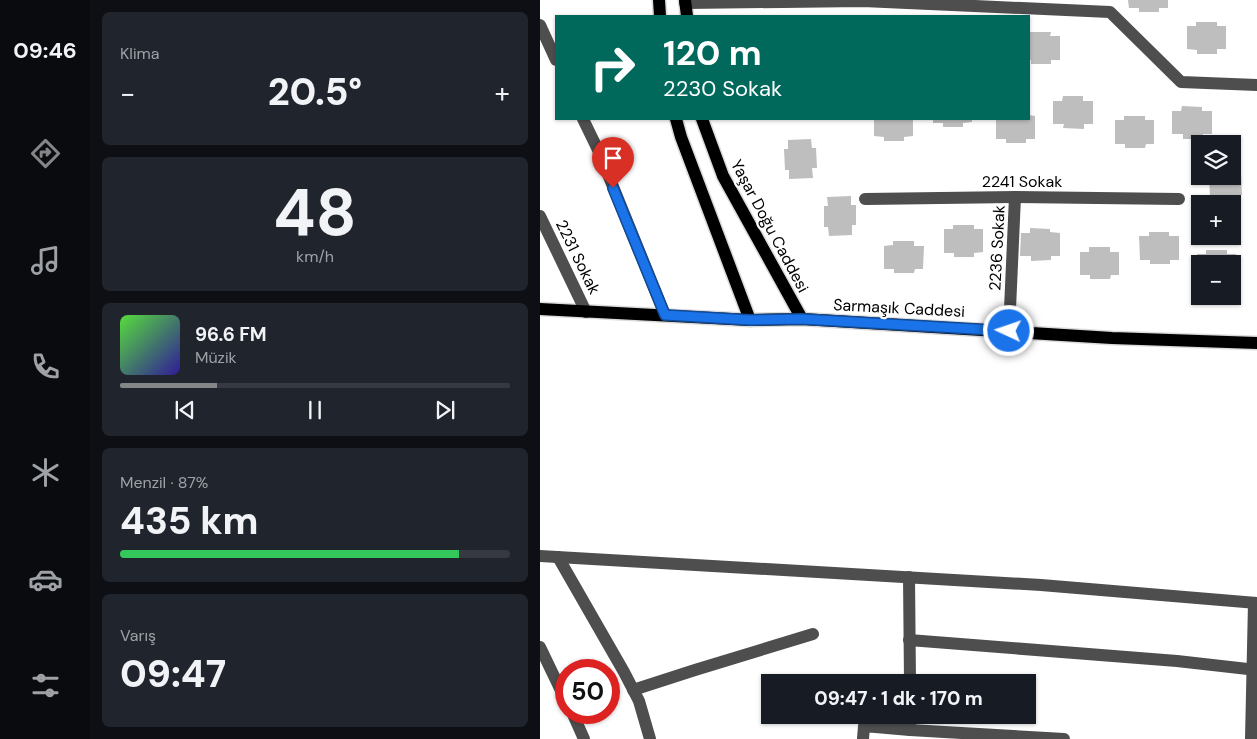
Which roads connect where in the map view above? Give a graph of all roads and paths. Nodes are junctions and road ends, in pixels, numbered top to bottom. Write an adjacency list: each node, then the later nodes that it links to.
1 (659, 0): 4 (main road)
2 (863, 0): 3 (street); 8 (street)
3 (685, 1): 5 (main road)
4 (660, 15)
5 (687, 15)
6 (540, 25): 7 (street)
7 (555, 58)
8 (1257, 85)
9 (583, 120): 18 (street)
10 (676, 120): 20 (main road)
11 (702, 120): 19 (main road, Yaşar Doğu Caddesi)
12 (1015, 197): 13 (street, 2241 Sokak); 14 (street, 2241 Sokak); 21 (street, 2236 Sokak)
13 (865, 199)
14 (1180, 199)
15 (540, 216): 17 (street, 2231 Sokak)
16 (540, 309): 17 (main road, Sarmaşık Caddesi)
17 (586, 312): 18 (main road, Sarmaşık Caddesi)
18 (665, 315): 20 (main road, Sarmaşık Caddesi)
19 (802, 319): 20 (main road, Sarmaşık Caddesi); 21 (main road, Sarmaşık Caddesi)
20 (750, 320)
21 (1009, 331): 22 (main road, Sarmaşık Caddesi)
22 (1257, 343)
23 (540, 556): 24 (street)
24 (558, 557): 25 (street); 33 (street)
25 (909, 577): 26 (street); 28 (street)
26 (1255, 603): 30 (street)
27 (813, 634): 33 (street)
28 (909, 640): 30 (street); 31 (street)
29 (540, 647): 32 (street)
30 (1254, 669): 41 (street)
31 (910, 674)
32 (555, 678)
33 (633, 690): 38 (street)
34 (577, 724): 37 (street)
35 (910, 724): 36 (street)
36 (910, 730): 39 (street); 40 (street)
37 (584, 739)
38 (650, 739)
39 (863, 739)
40 (1064, 739)
41 (1251, 739)

